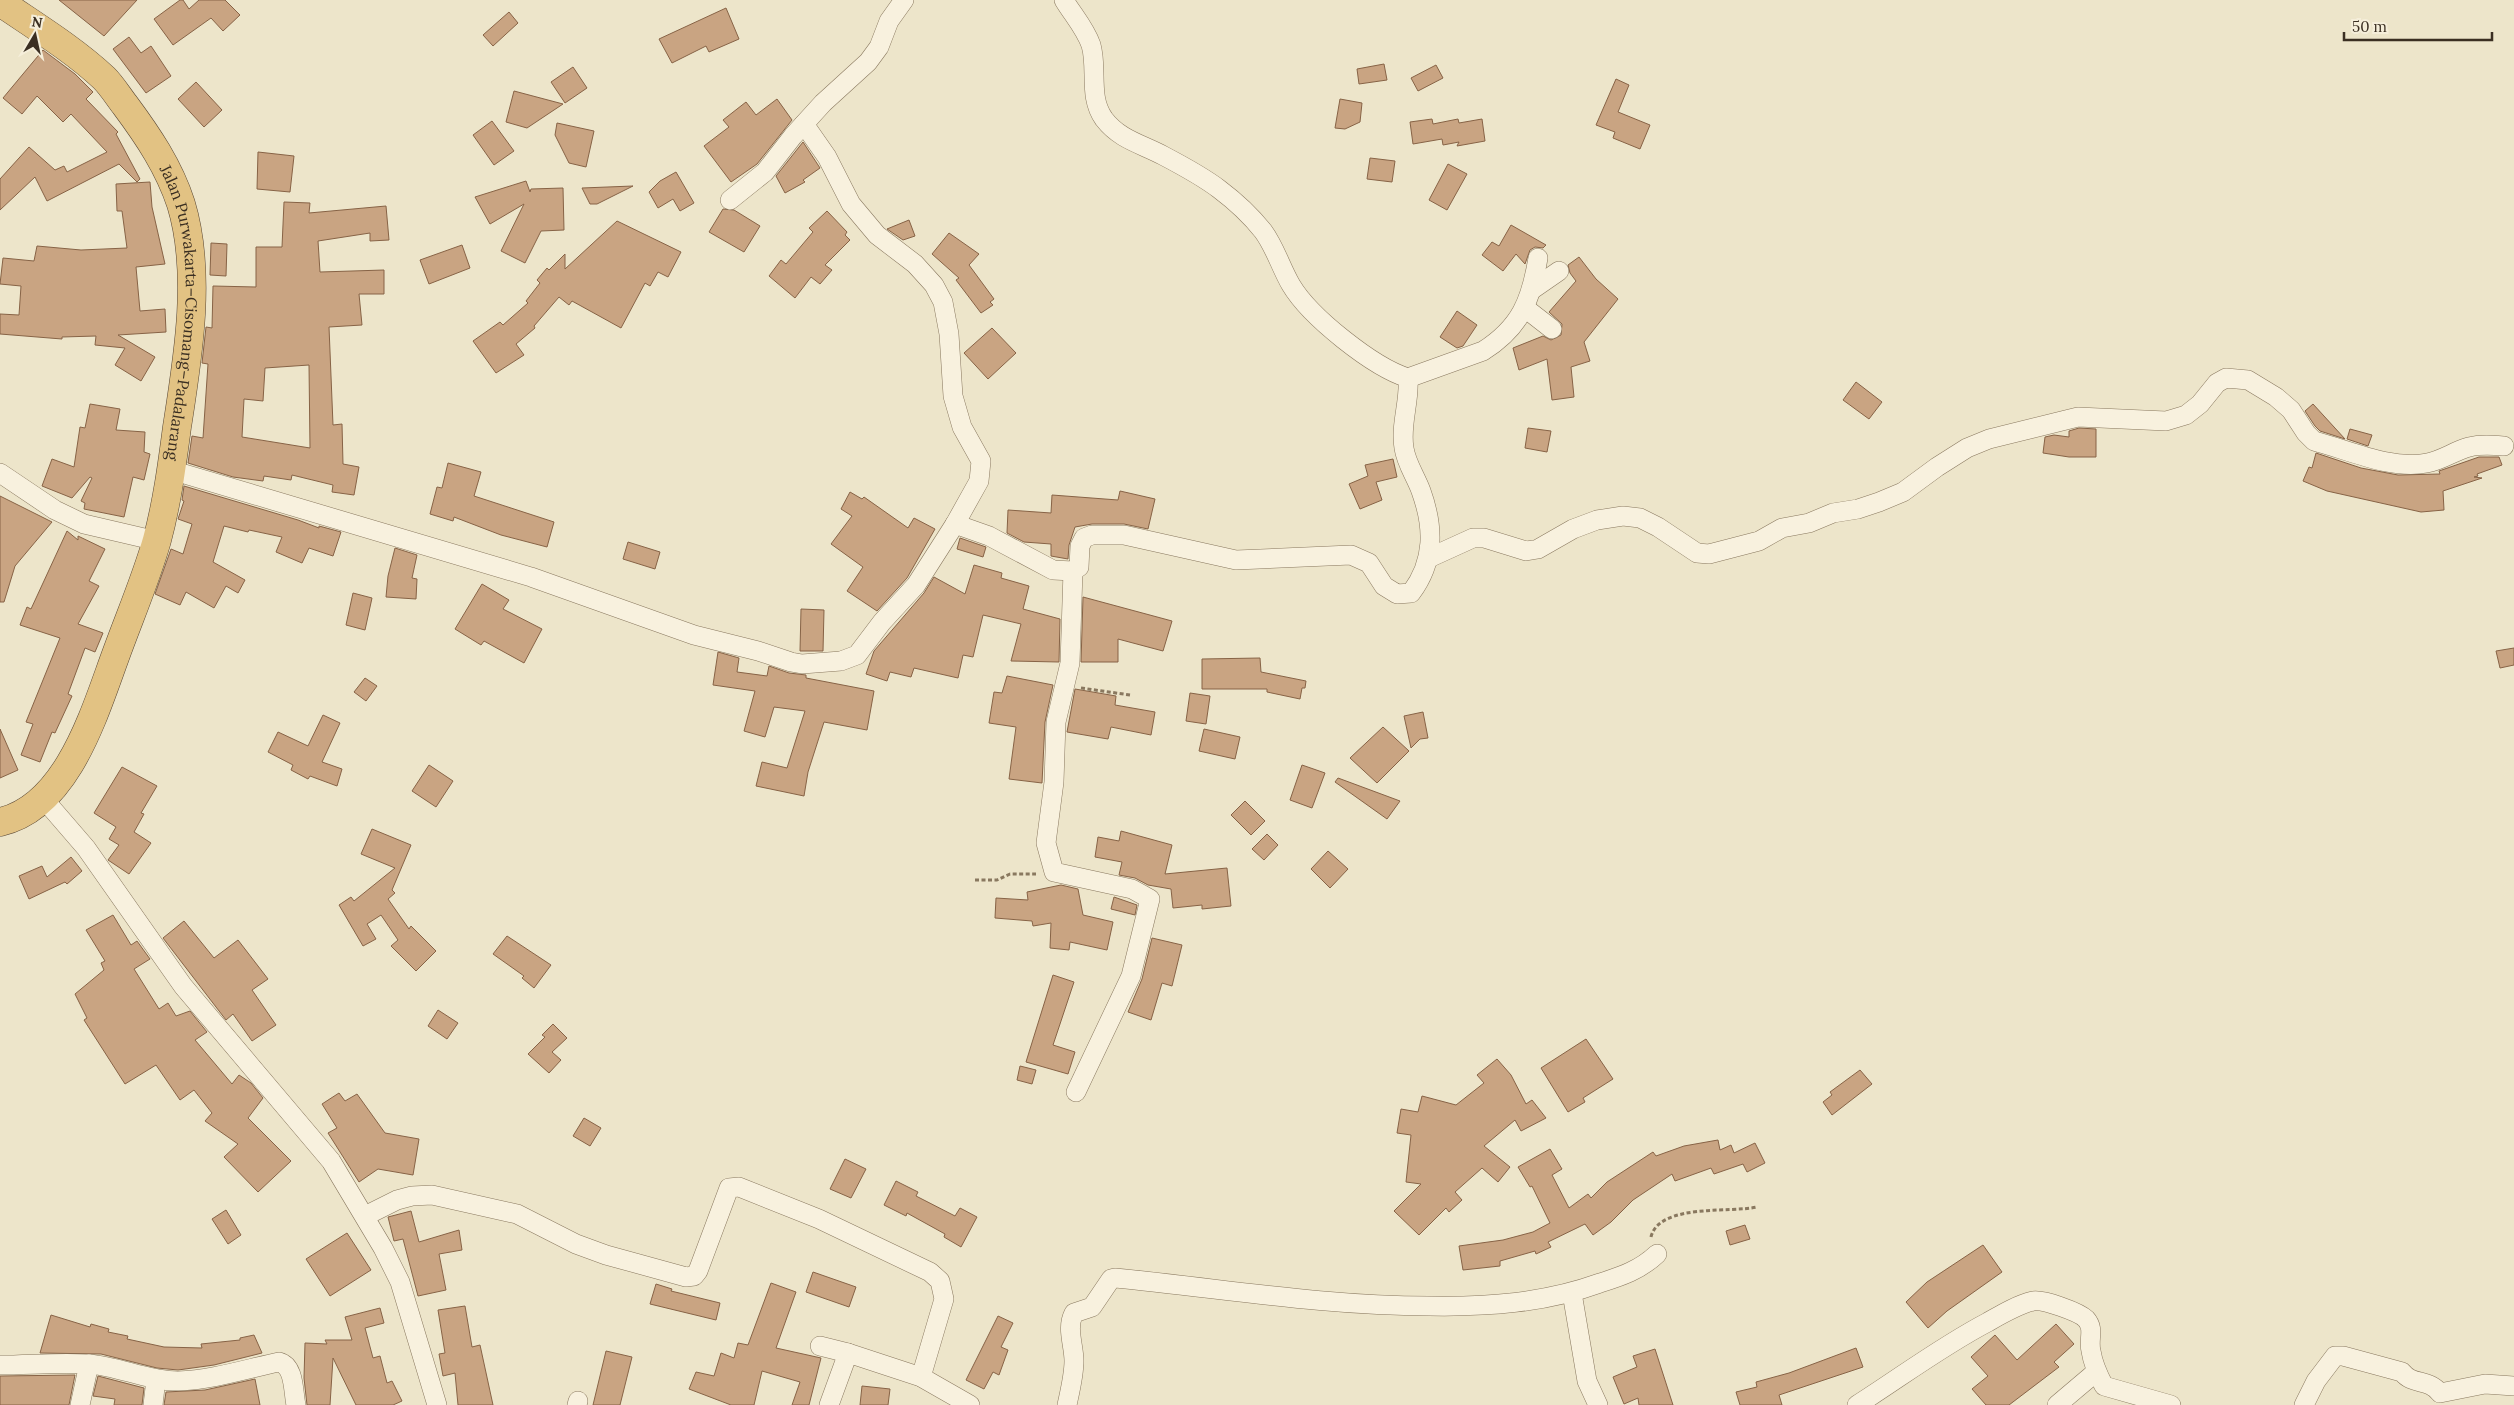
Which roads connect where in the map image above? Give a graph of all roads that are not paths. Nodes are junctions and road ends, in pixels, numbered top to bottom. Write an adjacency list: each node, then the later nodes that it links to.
1 (904, 0): 4 (street)
2 (1064, 0): 11 (street)
3 (0, 2): 13 (highway, Jalan Purwakarta–Cisomang–Padalarang)
4 (804, 124): 5 (street); 15 (street)
5 (730, 200)
6 (1538, 258): 8 (street)
7 (1559, 272): 8 (street)
8 (1533, 289): 9 (street)
9 (1525, 308): 10 (street); 11 (street)
10 (1552, 329)
11 (1416, 375): 17 (street)
12 (2504, 446): 17 (street)
13 (171, 470): 15 (street); 16 (highway, Jalan Purwakarta–Cisomang–Padalarang)
14 (0, 472): 16 (street)
15 (955, 524): 18 (street)
16 (157, 540): 19 (highway, Jalan Purwakarta–Cisomang–Padalarang)
17 (1429, 558): 18 (street)
18 (1073, 570): 21 (street)
19 (42, 797): 20 (highway, Jalan Purwakarta–Cisomang–Padalarang); 22 (street)
20 (0, 822)
21 (1076, 1092)
22 (365, 1216): 30 (street); 33 (street)
23 (1657, 1254): 24 (street)
24 (1572, 1294): 39 (street); 40 (street)
25 (820, 1346): 26 (street)
26 (848, 1353): 30 (street); 37 (street)
27 (89, 1364): 28 (street); 31 (street); 34 (street)
28 (0, 1365)
29 (2096, 1372): 41 (street); 42 (street); 43 (street)
30 (921, 1377): 38 (street)
31 (156, 1380): 35 (street); 36 (street)
32 (2514, 1386): 44 (street)
33 (434, 1404)
34 (80, 1405)
35 (153, 1405)
36 (296, 1405)
37 (829, 1405)
38 (970, 1405)
39 (1067, 1405)
40 (1598, 1405)
41 (1857, 1405)
42 (2057, 1405)
43 (2171, 1405)
44 (2304, 1405)

